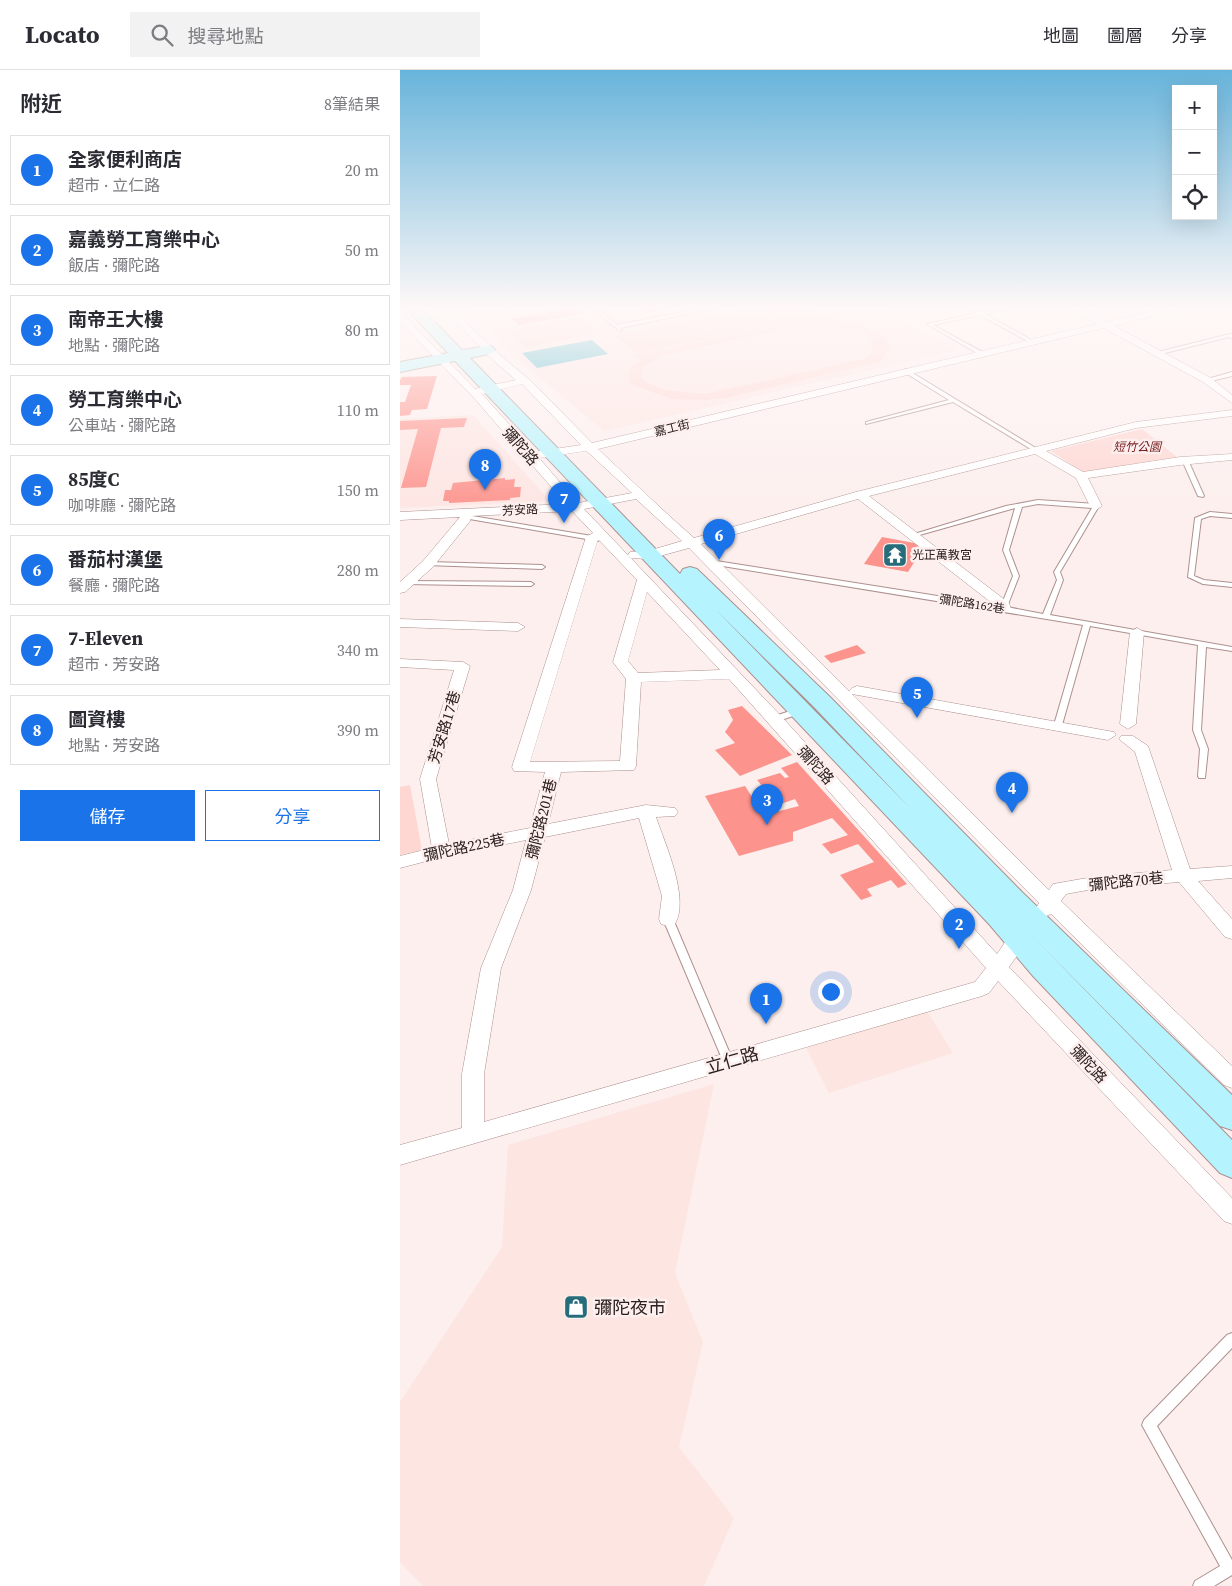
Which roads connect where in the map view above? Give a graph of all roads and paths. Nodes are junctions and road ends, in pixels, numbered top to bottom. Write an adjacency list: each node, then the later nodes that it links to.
1 (482, 376): 8 (street, 彌陀路)
2 (482, 376): 8 (street, 彌陀路)
3 (886, 376): 13 (street, 嘉工街)
4 (914, 376): 9 (lane)
5 (1199, 376): 7 (street)
6 (1225, 376): 7 (lane)
7 (1207, 380): 10 (street)
8 (491, 388): 13 (street, 彌陀路); 13 (street, 彌陀路); 15 (street, 彌陀路)
9 (954, 400): 12 (lane); 14 (lane)
10 (1232, 400)
11 (1232, 413): 14 (street)
12 (868, 423)
13 (571, 450): 15 (street, 嘉工街); 19 (street, 彌陀路); 22 (street, 彌陀路)
14 (1036, 450): 18 (street); 20 (street)
15 (529, 456): 25 (street, 彌陀路)
16 (1232, 457): 17 (street)
17 (1185, 460): 18 (street); 21 (lane)
18 (1081, 476): 24 (street)
19 (639, 495): 22 (street, 芳安路); 32 (street, 彌陀路)
20 (860, 495): 30 (street); 32 (street)
21 (1201, 496)
22 (607, 501): 25 (street, 芳安路); 34 (street, 彌陀路)
23 (1019, 505): 24 (lane); 30 (lane); 42 (lane)
24 (1096, 506): 43 (lane)
25 (575, 507): 26 (street, 芳安路); 33 (street, 彌陀路)
26 (451, 514): 27 (street, 芳安路); 29 (lane)
27 (400, 516)
28 (1232, 516): 41 (lane)
29 (466, 518): 31 (lane); 36 (street)
30 (914, 535): 42 (street)
31 (592, 538): 33 (lane); 58 (street)
32 (692, 543): 34 (street); 35 (street, 彌陀路)
33 (619, 552): 34 (street); 38 (street, 彌陀路)
34 (658, 553): 53 (street, 彌陀路); 54 (street, 彌陀路)
35 (710, 562): 42 (lane, 彌陀路162巷); 53 (street, 彌陀路)
36 (428, 564): 37 (lane); 40 (street)
37 (542, 567)
38 (644, 579): 51 (street, 彌陀路); 52 (street)
39 (531, 584): 40 (lane)
40 (403, 586)
41 (1232, 586)
42 (1004, 607): 43 (lane, 彌陀路162巷)
43 (1046, 616): 45 (lane, 彌陀路162巷)
44 (400, 623): 46 (street)
45 (1088, 624): 47 (lane, 彌陀路162巷); 56 (lane)
46 (518, 627)
47 (1137, 632): 48 (lane, 彌陀路162巷); 66 (street)
48 (1202, 644): 49 (lane, 彌陀路162巷); 59 (lane)
49 (1232, 649)
50 (400, 663): 63 (street, 芳安路17巷)
51 (733, 674): 52 (street); 55 (street, 彌陀路)
52 (634, 678): 58 (street, 彌陀路201巷)
53 (838, 697): 56 (street); 67 (street, 彌陀路); 69 (street, 彌陀路)
54 (799, 711): 55 (lane); 71 (street, 彌陀路)
55 (775, 719): 72 (street, 彌陀路)
56 (1058, 725): 57 (street)
57 (1108, 735)
58 (554, 768): 62 (street, 彌陀路201巷)
59 (1202, 776)
60 (646, 811): 61 (street, 彌陀路225巷); 62 (street, 彌陀路225巷); 68 (street)
61 (669, 812)
62 (539, 831): 63 (street, 彌陀路225巷); 76 (street, 彌陀路201巷)
63 (442, 851): 64 (street, 彌陀路225巷)
64 (400, 862)
65 (1232, 872): 66 (street, 彌陀路70巷)
66 (1183, 875): 67 (street, 彌陀路70巷); 70 (street)
67 (1050, 902): 69 (street, 彌陀路70巷); 74 (street, 彌陀路)
68 (668, 918): 73 (lane)
69 (1035, 921): 71 (street, 立仁路); 75 (street, 彌陀路)
70 (1232, 932)
71 (1018, 938): 72 (street, 立仁路); 78 (street, 彌陀路)
72 (997, 968): 73 (street, 立仁路); 79 (street, 彌陀路)
73 (728, 1061): 76 (street, 立仁路)
74 (1232, 1079)
75 (1232, 1116)
76 (473, 1134): 77 (street, 立仁路)
77 (400, 1155)
78 (1232, 1163)
79 (1232, 1214)
80 (1232, 1339): 81 (lane)
81 (1200, 1586)

